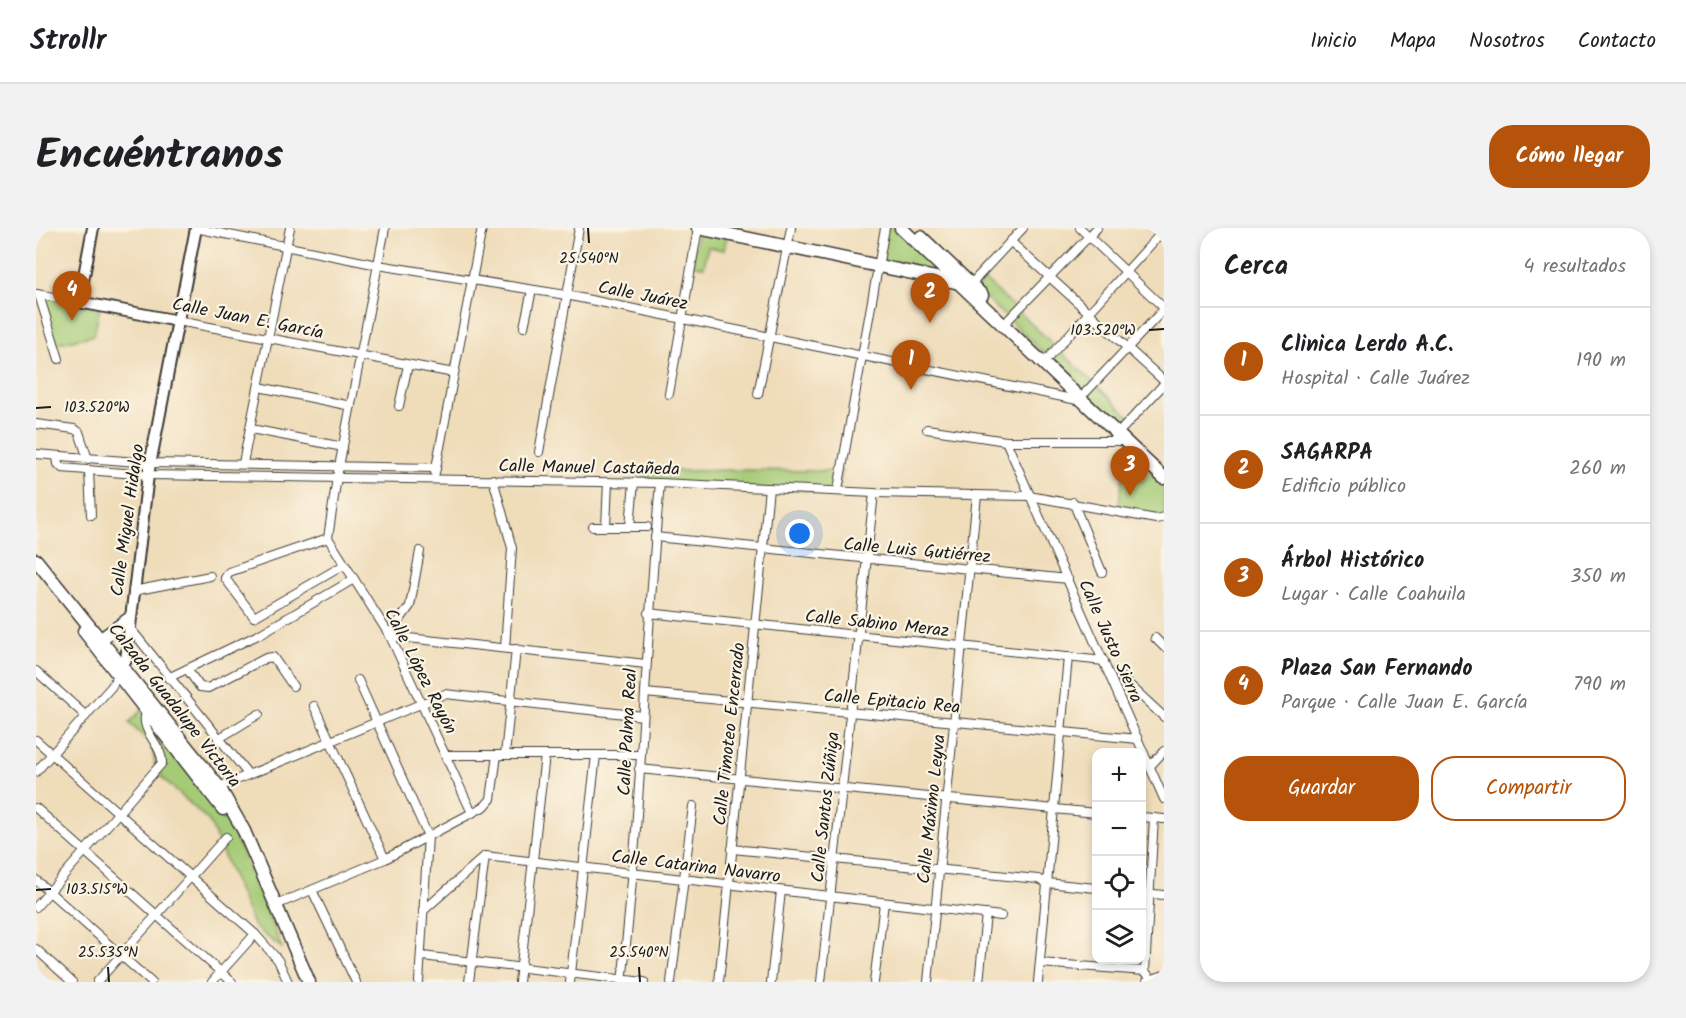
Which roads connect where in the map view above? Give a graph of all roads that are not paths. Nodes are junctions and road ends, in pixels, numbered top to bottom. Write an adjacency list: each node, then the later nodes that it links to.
1 (93, 228): 30 (main road)
2 (196, 228): 19 (street, Calle Juárez); 35 (main road, Calle Miguel Hidalgo)
3 (290, 228): 19 (street)
4 (385, 228): 20 (street)
5 (482, 228): 24 (street)
6 (579, 228): 29 (street)
7 (698, 228): 18 (main road); 33 (street)
8 (791, 228): 18 (street)
9 (885, 228): 21 (street)
10 (901, 228): 25 (main road)
11 (911, 228): 26 (main road)
12 (1023, 228): 17 (street)
13 (1080, 228): 16 (street)
14 (1097, 228): 16 (street)
15 (1163, 229): 22 (street)
16 (1089, 237): 22 (street); 23 (street)
17 (1010, 241): 23 (street); 26 (street)
18 (787, 246): 21 (main road); 37 (street)
19 (286, 247): 20 (street, Calle Juárez); 38 (street)
20 (378, 265): 24 (street, Calle Juárez); 40 (street)
21 (877, 266): 25 (main road); 41 (street)
22 (1126, 272): 31 (street); 32 (street)
23 (1050, 277): 32 (street); 34 (street)
24 (472, 280): 27 (street, Calle Juárez); 45 (street)
25 (957, 282): 26 (main road); 50 (main road)
26 (971, 284): 34 (main road)
27 (532, 290): 29 (street, Calle Juárez); 36 (street)
28 (38, 294): 30 (street, Calle Juan E. García); 43 (street)
29 (566, 295): 33 (street, Calle Juárez); 60 (street)
30 (79, 302): 35 (main road, Calle Juan E. García)
31 (1164, 308): 39 (street)
32 (1089, 312): 39 (street); 42 (street)
33 (682, 319): 37 (street, Calle Juárez); 48 (street)
34 (1008, 320): 42 (main road)
35 (178, 321): 38 (street, Calle Juan E. García); 64 (main road, Calle Miguel Hidalgo)
36 (524, 327)
37 (770, 336): 41 (street, Calle Juárez); 49 (street)
38 (268, 338): 40 (street, Calle Juan E. García); 47 (street)
39 (1128, 347): 46 (street); 50 (street)
40 (360, 356): 44 (street, Calle Juan E. García); 51 (street)
41 (862, 356): 50 (street, Calle Juárez); 79 (street)
42 (1048, 358): 50 (main road)
43 (59, 359)
44 (408, 364): 45 (street, Calle Juan E. García); 52 (street)
45 (454, 373): 68 (street)
46 (1164, 383): 54 (street)
47 (259, 387): 51 (street); 55 (street)
48 (669, 394)
49 (758, 394)
50 (1085, 397): 54 (main road); 58 (main road)
51 (351, 406): 59 (street)
52 (399, 406)
53 (36, 424): 63 (street)
54 (1123, 428): 67 (main road)
55 (251, 429): 59 (street); 65 (street)
56 (927, 429): 57 (street)
57 (1006, 441): 58 (street); 82 (street, Calle Justo Sierra)
58 (1125, 441): 73 (main road)
59 (343, 447): 66 (street)
60 (539, 452)
61 (36, 454): 62 (street)
62 (57, 457): 63 (street); 69 (street, Calle Manuel Castañeda)
63 (88, 459): 64 (street)
64 (150, 463): 65 (street); 70 (main road, Calle Miguel Hidalgo)
65 (243, 463): 66 (street)
66 (339, 466): 68 (street); 71 (street)
67 (1164, 467)
68 (436, 468): 72 (street)
69 (89, 470): 70 (street, Calle Manuel Castañeda); 84 (street)
70 (148, 475): 71 (street, Calle Manuel Castañeda); 103 (main road, Calle Miguel Hidalgo)
71 (337, 477): 72 (street, Calle Manuel Castañeda); 91 (street)
72 (434, 478): 74 (street, Calle Manuel Castañeda)
73 (1164, 478)
74 (493, 479): 75 (street, Calle Manuel Castañeda); 113 (street)
75 (608, 482): 76 (street, Calle Manuel Castañeda); 86 (street)
76 (634, 482): 77 (street, Calle Manuel Castañeda); 87 (street)
77 (660, 483): 78 (street, Calle Manuel Castañeda); 90 (street, Calle Palma Real)
78 (769, 488): 79 (street, Calle Manuel Castañeda); 92 (street, Calle Timoteo Encerrado)
79 (838, 490): 80 (street, Calle Manuel Castañeda)
80 (874, 493): 81 (street, Calle Manuel Castañeda); 95 (street, Calle Santos Zúñiga)
81 (977, 495): 82 (street, Calle Manuel Castañeda); 97 (street, Calle Máximo Leyva)
82 (1029, 496): 83 (street, Calle Manuel Castañeda); 102 (street, Calle Justo Sierra)
83 (1073, 502): 85 (street, Calle Manuel Castañeda); 99 (street)
84 (91, 515)
85 (1164, 517)
86 (606, 526): 87 (street); 89 (street)
87 (630, 526): 88 (street)
88 (647, 526)
89 (593, 527)
90 (655, 537): 92 (street, Calle Luis Gutiérrez); 104 (street, Calle Palma Real)
91 (328, 538): 96 (street, Calle López Rayón); 96 (street)
92 (763, 549): 95 (street, Calle Luis Gutiérrez); 106 (street, Calle Timoteo Encerrado)
93 (420, 551): 107 (street)
94 (36, 560): 110 (main road, Calzada Guadalupe Victoria)
95 (867, 560): 97 (street, Calle Luis Gutiérrez); 108 (street, Calle Santos Zúñiga)
96 (344, 564): 101 (street, Calle López Rayón)
97 (970, 570): 102 (street, Calle Luis Gutiérrez); 111 (street, Calle Máximo Leyva)
98 (36, 572): 120 (main road, Calzada Guadalupe Victoria)
99 (1102, 572)
100 (210, 576): 103 (street)
101 (354, 579): 107 (street, Calle López Rayón); 118 (street)
102 (1068, 579): 116 (street, Calle Justo Sierra)
103 (133, 591): 105 (main road, Calle Miguel Hidalgo)
104 (648, 614): 106 (street, Calle Sabino Meraz); 117 (street, Calle Palma Real)
105 (130, 623): 110 (main road); 120 (main road, Calle Miguel Hidalgo); 122 (street)
106 (755, 625): 108 (street, Calle Sabino Meraz); 128 (street, Calle Timoteo Encerrado)
107 (390, 635): 113 (street); 127 (street, Calle López Rayón)
108 (858, 636): 111 (street, Calle Sabino Meraz); 131 (street, Calle Santos Zúñiga)
109 (1155, 638): 112 (street)
110 (101, 639): 120 (main road, Calzada Guadalupe Victoria)
111 (962, 646): 115 (street, Calle Sabino Meraz); 137 (street, Calle Máximo Leyva)
112 (1164, 646)
113 (505, 648): 114 (street)
114 (516, 649): 117 (street); 126 (street)
115 (1068, 657): 116 (street, Calle Sabino Meraz); 138 (street)
116 (1104, 661): 140 (street, Calle Justo Sierra)
117 (646, 663): 125 (street, Calle Palma Real)
118 (187, 669): 122 (street); 124 (street)
119 (36, 671): 133 (street)
120 (121, 676): 130 (main road, Calzada Guadalupe Victoria); 133 (street); 157 (main road, Calzada Guadalupe Victoria)
121 (1121, 677): 135 (street)
122 (168, 678): 139 (street)
123 (358, 680): 136 (street)
124 (293, 686)
125 (645, 693): 128 (street, Calle Epitacio Rea); 134 (street, Calle Palma Real)
126 (511, 701): 127 (street); 134 (street); 146 (street)
127 (422, 702): 136 (street); 145 (street, Calle López Rayón)
128 (747, 703): 131 (street, Calle Epitacio Rea); 155 (street, Calle Timoteo Encerrado)
129 (314, 705): 142 (street)
130 (147, 710): 166 (street); 222 (main road, Calzada Guadalupe Victoria)
131 (850, 712): 137 (street, Calle Epitacio Rea); 158 (street, Calle Santos Zúñiga)
132 (259, 714): 139 (street)
133 (86, 716): 144 (street)
134 (643, 716): 149 (street, Calle Palma Real)
135 (1164, 717)
136 (376, 721): 142 (street); 170 (street)
137 (955, 722): 138 (street, Calle Epitacio Rea); 159 (street, Calle Máximo Leyva)
138 (1061, 732): 140 (street, Calle Epitacio Rea); 163 (street)
139 (218, 739): 153 (street)
140 (1138, 739): 150 (street, Calle Justo Sierra)
141 (36, 740): 144 (street)
142 (330, 740): 153 (street); 175 (street)
143 (1164, 751): 150 (street)
144 (52, 754): 152 (street); 166 (street)
145 (446, 755): 146 (street); 164 (street, Calle López Rayón)
146 (501, 755): 147 (street); 164 (street)
147 (545, 755): 148 (street); 177 (street)
148 (597, 755): 149 (street); 178 (street)
149 (640, 755): 151 (street, Calle Palma Real)
150 (1150, 766): 154 (street, Calle Justo Sierra)
151 (639, 769): 155 (street); 180 (street, Calle Palma Real)
152 (36, 772)
153 (248, 774): 157 (street)
154 (1156, 777): 156 (street); 160 (street, Calle Justo Sierra)
155 (740, 778): 158 (street); 172 (street, Calle Timoteo Encerrado)
156 (1164, 785)
157 (219, 786): 195 (main road, Calzada Guadalupe Victoria)
158 (842, 788): 159 (street); 176 (street, Calle Santos Zúñiga)
159 (948, 798): 163 (street); 179 (street, Calle Máximo Leyva)
160 (1164, 799)
161 (693, 806): 182 (street)
162 (36, 808): 173 (street)
163 (1054, 808): 165 (street); 184 (street)
164 (472, 813): 170 (street)
165 (1092, 813)
166 (119, 814): 173 (street); 181 (street)
167 (1146, 817): 168 (street)
168 (1154, 818): 169 (street); 186 (street)
169 (1164, 819)
170 (428, 836): 175 (street); 199 (street)
171 (226, 837): 181 (street)
172 (732, 849): 176 (street); 185 (street, Calle Timoteo Encerrado)
173 (85, 852): 190 (street); 201 (street)
174 (485, 856): 177 (street, Calle Catarina Navarro); 199 (street); 207 (street)
175 (385, 859): 188 (street)
176 (834, 859): 179 (street); 193 (street, Calle Santos Zúñiga)
177 (533, 862): 178 (street, Calle Catarina Navarro); 209 (street)
178 (583, 868): 180 (street, Calle Catarina Navarro); 213 (street)
179 (940, 870): 184 (street); 197 (street, Calle Máximo Leyva)
180 (633, 873): 182 (street, Calle Catarina Navarro); 214 (street, Calle Palma Real)
181 (190, 877): 201 (street); 203 (street)
182 (684, 879): 185 (street, Calle Catarina Navarro); 229 (street)
183 (36, 880): 190 (street)
184 (1047, 883): 187 (street); 208 (street)
185 (729, 885): 189 (street, Calle Catarina Navarro); 230 (street, Calle Timoteo Encerrado)
186 (1146, 885)
187 (1092, 888)
188 (312, 890): 195 (street); 224 (street)
189 (781, 891): 193 (street, Calle Catarina Navarro); 231 (street)
190 (50, 892): 196 (street); 205 (street)
191 (1146, 893): 192 (street)
192 (1164, 895)
193 (830, 896): 194 (street, Calle Catarina Navarro); 232 (street, Calle Santos Zúñiga)
194 (884, 903): 197 (street, Calle Catarina Navarro); 233 (street)
195 (276, 905): 223 (main road, Calzada Guadalupe Victoria)
196 (36, 907)
197 (936, 909): 200 (street, Calle Catarina Navarro); 234 (street, Calle Máximo Leyva)
198 (1145, 910): 210 (street)
199 (423, 911): 206 (street)
200 (986, 914): 202 (street, Calle Catarina Navarro); 235 (street)
201 (156, 915): 205 (street); 211 (street)
202 (1001, 916)
203 (255, 934): 211 (street); 221 (street)
204 (36, 949): 216 (street)
205 (121, 955): 217 (street); 218 (street)
206 (422, 956): 207 (street); 225 (street)
207 (472, 962): 209 (street); 226 (street)
208 (1040, 963): 210 (street); 236 (street)
209 (520, 967): 213 (street); 227 (street)
210 (1145, 971): 215 (street)
211 (221, 972): 219 (street); 220 (street)
212 (1164, 975): 215 (street)
213 (571, 978): 214 (street)
214 (622, 981): 228 (street)
215 (1150, 981)
216 (72, 982)
217 (97, 982)
218 (151, 982)
219 (212, 982)
220 (232, 982)
221 (288, 982)
222 (301, 982)
223 (309, 982)
224 (356, 982)
225 (418, 982)
226 (469, 982)
227 (519, 982)
228 (644, 982)
229 (671, 982)
230 (719, 982)
231 (771, 982)
232 (821, 982)
233 (874, 982)
234 (928, 982)
235 (978, 982)
236 (1038, 982)

